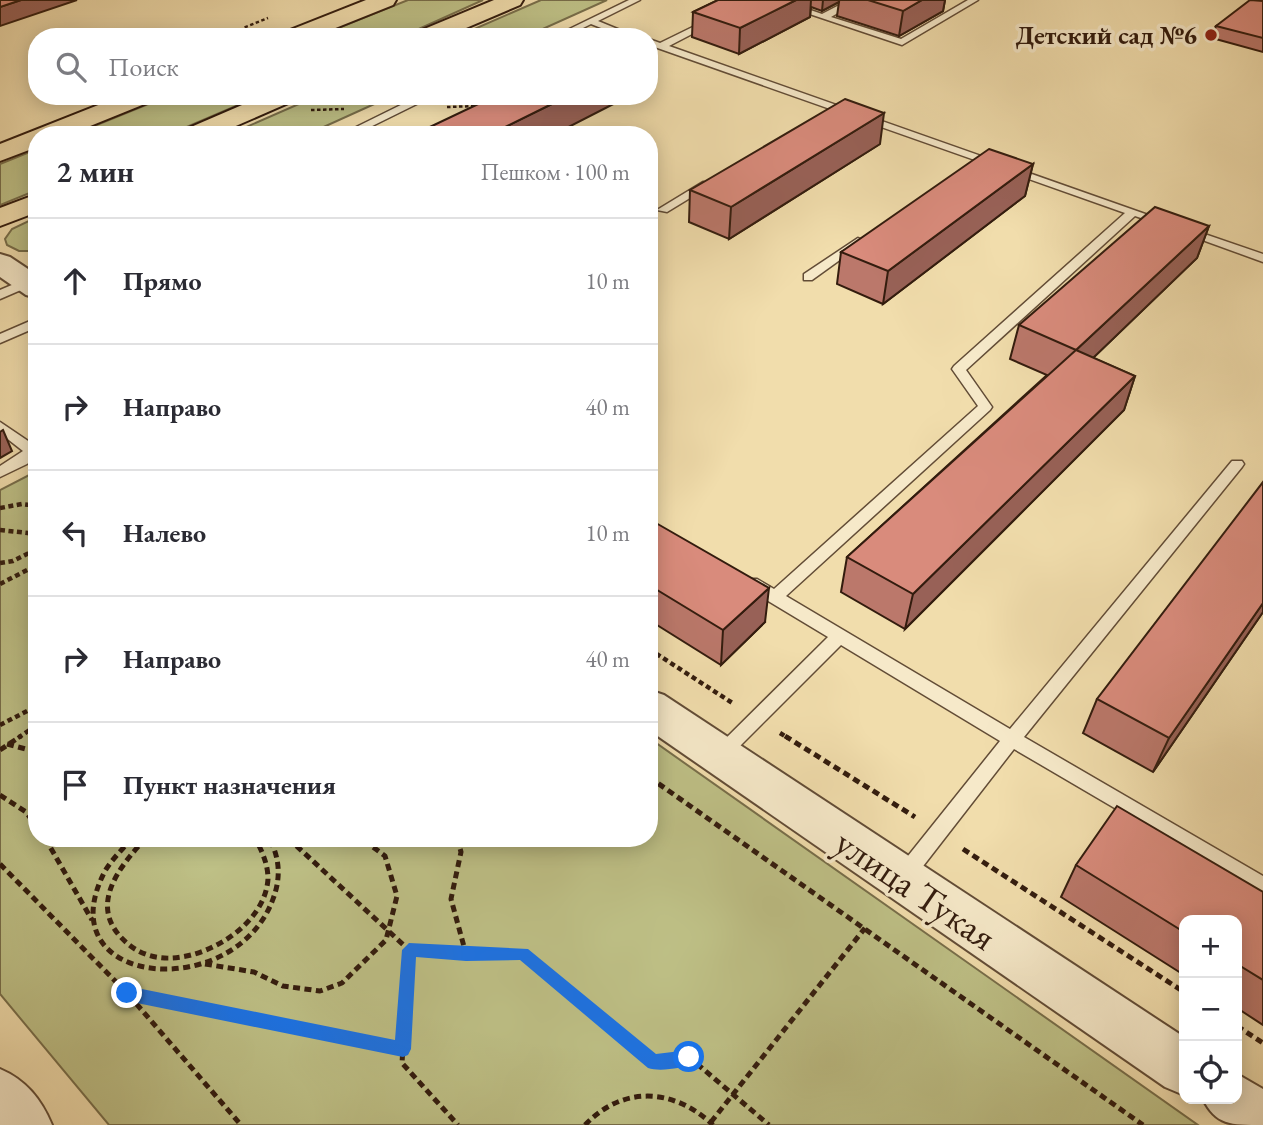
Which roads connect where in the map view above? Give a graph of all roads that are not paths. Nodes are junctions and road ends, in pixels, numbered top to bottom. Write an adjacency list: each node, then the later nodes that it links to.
1 (385, 0): 11 (main road)
2 (512, 0): 7 (main road)
3 (636, 0): 10 (lane)
4 (772, 0): 9 (lane)
5 (856, 0): 9 (lane)
6 (974, 0): 9 (lane)
7 (492, 6): 12 (main road)
8 (723, 15): 15 (lane)
9 (823, 17)
10 (590, 21): 13 (lane); 14 (lane)
11 (315, 28)
12 (444, 28)
13 (575, 28)
14 (609, 28)
15 (658, 42)
16 (658, 46): 20 (lane)
17 (120, 105): 22 (main road)
18 (263, 105): 23 (main road)
19 (409, 105): 24 (lane)
20 (835, 108): 21 (lane); 27 (lane)
21 (824, 115)
22 (68, 126)
23 (214, 126)
24 (364, 126)
25 (28, 142): 26 (main road)
26 (0, 153)
27 (977, 158): 28 (lane); 32 (lane)
28 (966, 166)
29 (720, 176): 31 (lane)
30 (28, 206): 33 (main road)
31 (663, 210)
32 (1133, 212): 35 (lane); 49 (lane)
33 (0, 218)
34 (864, 237): 37 (lane)
35 (1263, 258)
36 (0, 263): 38 (street)
37 (808, 277)
38 (28, 279)
39 (28, 285): 40 (lane)
40 (0, 295)
41 (28, 326): 42 (lane)
42 (0, 339)
43 (0, 426): 44 (lane)
44 (28, 448)
45 (28, 455): 47 (lane)
46 (1237, 464): 52 (lane)
47 (0, 472)
48 (741, 577): 49 (lane)
49 (775, 597): 50 (lane)
50 (840, 636): 52 (lane); 53 (lane)
51 (658, 713): 53 (street, улица Тукая)
52 (1012, 739): 54 (lane); 55 (lane)
53 (719, 755): 54 (street, улица Тукая)
54 (901, 879): 56 (street, улица Тукая)
55 (1263, 886)
56 (1179, 1065)
57 (0, 1096): 60 (street)
58 (1238, 1104): 59 (street)
59 (1263, 1121)
60 (24, 1125)

